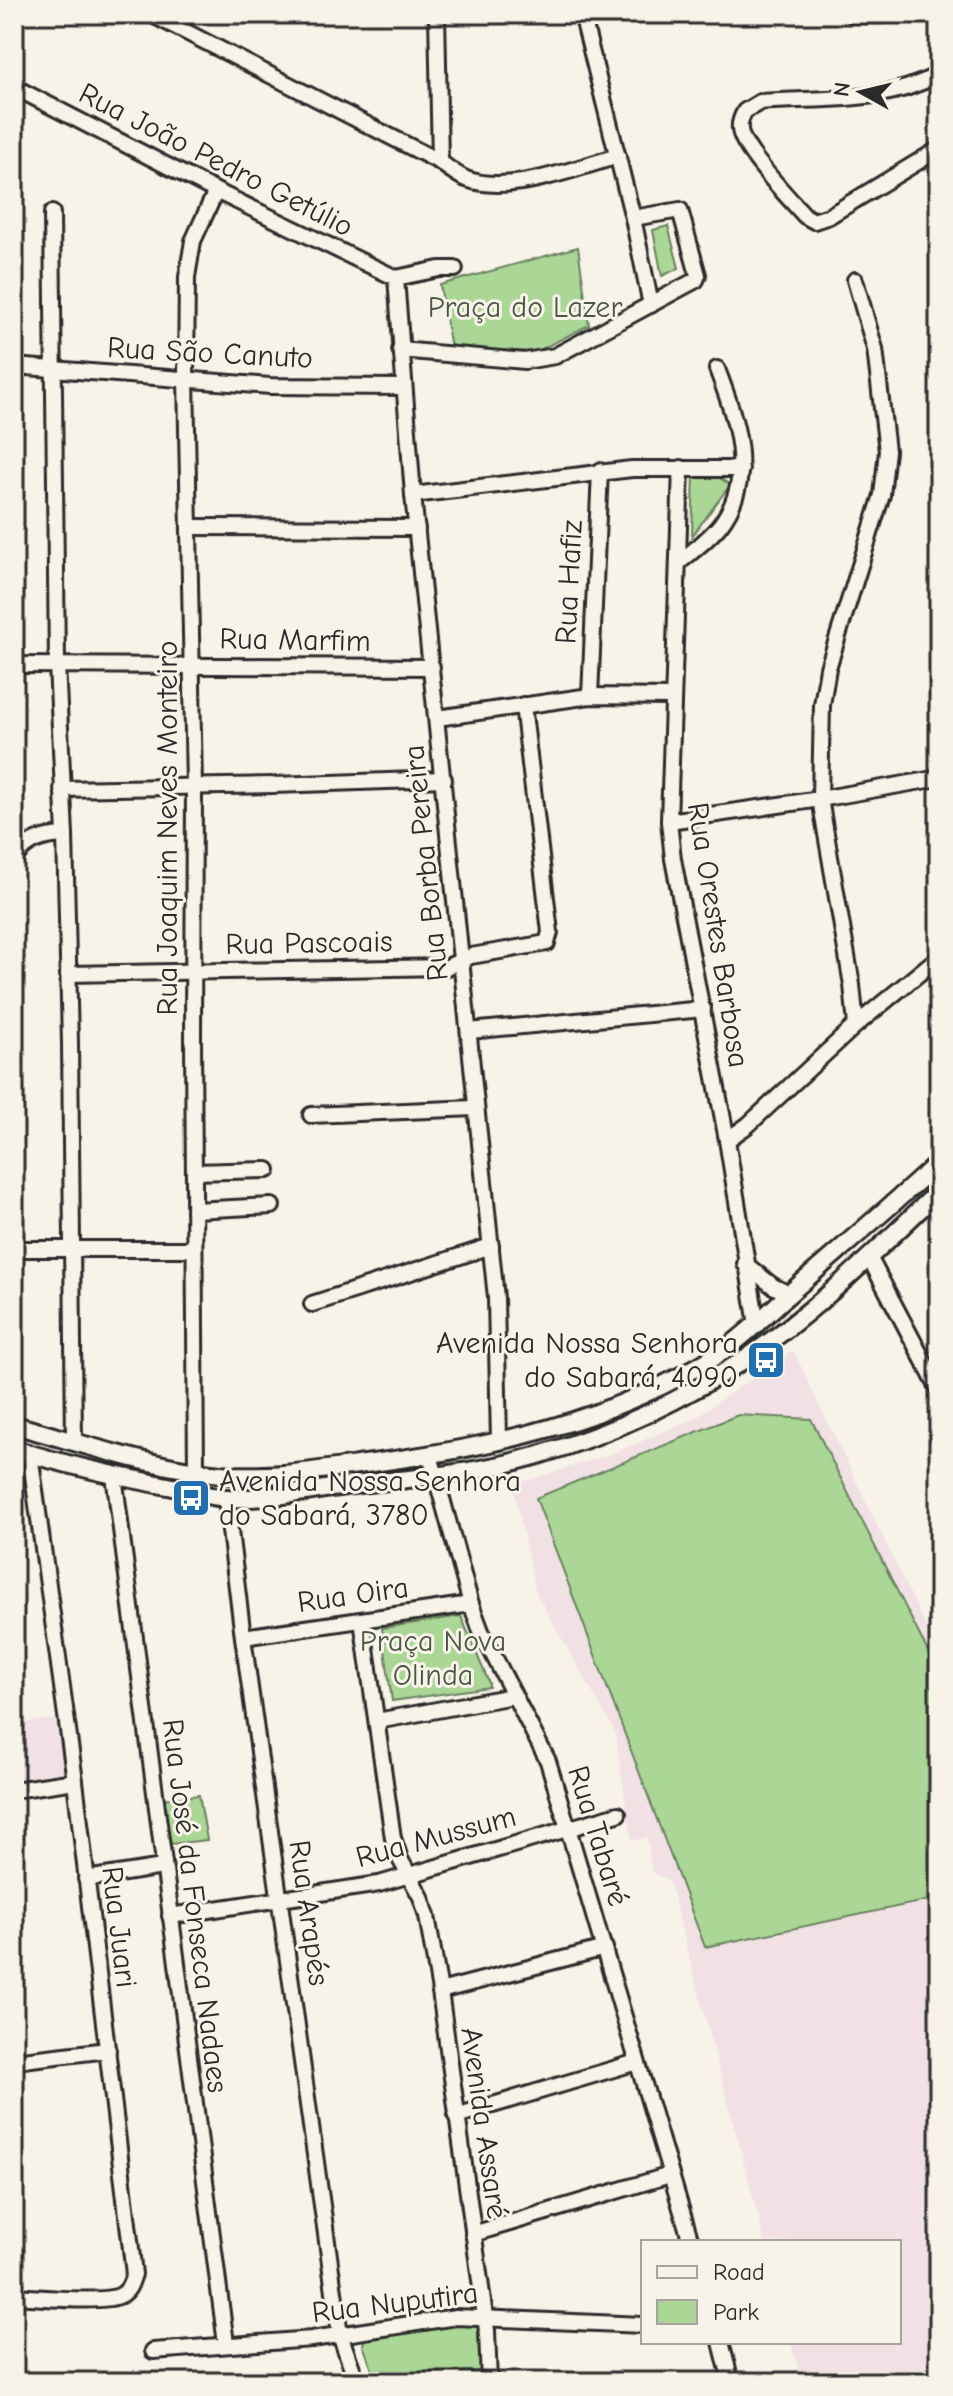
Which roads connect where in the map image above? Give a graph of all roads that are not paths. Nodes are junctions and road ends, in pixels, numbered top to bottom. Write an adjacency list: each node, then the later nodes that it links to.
1 (151, 14): 10 (street)
2 (582, 14): 9 (street)
3 (852, 14): 5 (street)
4 (435, 15): 10 (street)
5 (881, 15)
6 (939, 74): 8 (street)
7 (14, 87): 11 (street, Rua João Pedro Getúlio)
8 (939, 149)
9 (618, 156): 10 (street); 13 (street)
10 (440, 162)
11 (216, 191): 15 (street, Rua João Pedro Getúlio); 22 (street, Rua Joaquim Neves Monteiro)
12 (52, 213): 21 (street)
13 (633, 218): 17 (street); 17 (street)
14 (455, 269): 15 (street)
15 (396, 278): 18 (street, Rua Borba Pereira)
16 (855, 280): 43 (street)
17 (651, 305): 18 (street)
18 (400, 350): 23 (street, Rua Borba Pereira)
19 (14, 366): 21 (street, Rua São Canuto)
20 (717, 369): 25 (street)
21 (53, 370): 22 (street, Rua São Canuto); 31 (street)
22 (186, 378): 23 (street, Rua São Canuto); 28 (street, Rua Joaquim Neves Monteiro)
23 (403, 387): 27 (street, Rua Borba Pereira)
24 (681, 468): 25 (street); 26 (street); 30 (street, Rua Orestes Barbosa)
25 (741, 469): 30 (street)
26 (600, 471): 27 (street); 35 (street, Rua Hafiz)
27 (413, 495): 29 (street, Rua Borba Pereira)
28 (190, 527): 29 (street); 33 (street, Rua Joaquim Neves Monteiro)
29 (417, 528): 34 (street, Rua Borba Pereira)
30 (678, 563): 36 (street, Rua Orestes Barbosa)
31 (57, 664): 32 (street, Rua Marfim); 33 (street, Rua Marfim); 42 (street)
32 (14, 665)
33 (193, 665): 34 (street, Rua Marfim); 41 (street, Rua Joaquim Neves Monteiro)
34 (432, 667): 38 (street, Rua Borba Pereira)
35 (590, 696): 36 (street); 37 (street)
36 (671, 697): 44 (street, Rua Orestes Barbosa)
37 (523, 705): 38 (street); 48 (street, Rua Pascoais)
38 (437, 718): 40 (street, Rua Borba Pereira)
39 (939, 778): 43 (street)
40 (444, 779): 41 (street); 48 (street, Rua Borba Pereira)
41 (194, 786): 42 (street); 49 (street, Rua Joaquim Neves Monteiro)
42 (62, 789): 45 (street)
43 (820, 799): 44 (street); 52 (street)
44 (669, 821): 51 (street, Rua Orestes Barbosa)
45 (65, 835): 46 (street); 50 (street)
46 (14, 858)
47 (939, 957): 52 (street)
48 (463, 961): 49 (street, Rua Pascoais); 53 (street, Rua Borba Pereira)
49 (194, 971): 50 (street, Rua Pascoais); 59 (street, Rua Joaquim Neves Monteiro)
50 (68, 974): 64 (street)
51 (703, 1009): 53 (street); 56 (street, Rua Orestes Barbosa)
52 (856, 1025): 56 (street)
53 (469, 1031): 54 (street, Rua Borba Pereira)
54 (475, 1108): 55 (street); 63 (street, Rua Borba Pereira)
55 (311, 1115)
56 (727, 1140): 68 (street, Rua Orestes Barbosa)
57 (939, 1162): 69 (main road)
58 (268, 1170): 59 (street)
59 (194, 1172): 62 (street, Rua Joaquim Neves Monteiro)
60 (939, 1191): 67 (main road)
61 (272, 1206): 62 (street)
62 (194, 1210): 66 (street, Rua Joaquim Neves Monteiro)
63 (491, 1246): 70 (street); 75 (street, Rua Borba Pereira)
64 (71, 1248): 65 (street); 66 (street); 74 (street)
65 (14, 1249)
66 (194, 1249): 78 (street, Rua Joaquim Neves Monteiro)
67 (869, 1257): 72 (street); 80 (main road)
68 (745, 1264): 69 (street); 71 (street, Rua Orestes Barbosa)
69 (789, 1294): 71 (main road)
70 (312, 1304)
71 (757, 1325): 75 (main road)
72 (939, 1390)
73 (14, 1425): 74 (main road)
74 (74, 1441): 78 (main road)
75 (499, 1442): 77 (main road)
76 (22, 1452): 79 (main road); 87 (street, Rua Juari)
77 (430, 1455): 78 (main road); 80 (street, Rua Tabaré)
78 (196, 1471)
79 (114, 1475): 81 (main road); 91 (street, Rua José da Fonseca Nadaes)
80 (436, 1475): 81 (main road); 82 (street, Rua Tabaré)
81 (226, 1498): 84 (street, Rua Arapés)
82 (471, 1604): 83 (street, Rua Oira); 85 (street, Rua Tabaré)
83 (362, 1620): 84 (street, Rua Oira); 86 (street, Avenida Assaré)
84 (243, 1637): 94 (street, Rua Arapés)
85 (513, 1696): 86 (street); 90 (street, Rua Tabaré)
86 (377, 1721): 92 (street, Avenida Assaré)
87 (75, 1781): 88 (street); 93 (street, Rua Juari)
88 (14, 1790)
89 (618, 1814): 90 (street, Rua Mussum)
90 (569, 1827): 92 (street, Rua Mussum); 96 (street, Rua Tabaré)
91 (163, 1867): 93 (street); 95 (street, Rua José da Fonseca Nadaes)
92 (409, 1874): 94 (street, Rua Mussum); 97 (street, Avenida Assaré)
93 (86, 1879): 98 (street, Rua Juari)
94 (281, 1898): 95 (street, Rua Mussum); 108 (street, Rua Arapés)
95 (170, 1916): 109 (street, Rua José da Fonseca Nadaes)
96 (605, 1948): 97 (street); 100 (street, Rua Tabaré)
97 (440, 1991): 101 (street, Avenida Assaré)
98 (108, 2050): 99 (street); 105 (street, Rua Juari)
99 (14, 2061)
100 (637, 2062): 101 (street); 102 (street, Rua Tabaré)
101 (456, 2116): 103 (street, Avenida Assaré)
102 (670, 2175): 103 (street); 104 (street, Rua Tabaré)
103 (473, 2234): 106 (street, Avenida Assaré)
104 (690, 2240)
105 (14, 2296)
106 (485, 2317): 107 (street, Rua Nuputira); 108 (street, Rua Nuputira); 113 (street, Avenida Assaré)
107 (641, 2325)
108 (340, 2335): 109 (street, Rua Nuputira); 112 (street, Rua Arapés)
109 (226, 2344): 111 (street, Rua Nuputira)
110 (722, 2344): 114 (street)
111 (153, 2351)
112 (357, 2382)
113 (489, 2382)
114 (731, 2382)

